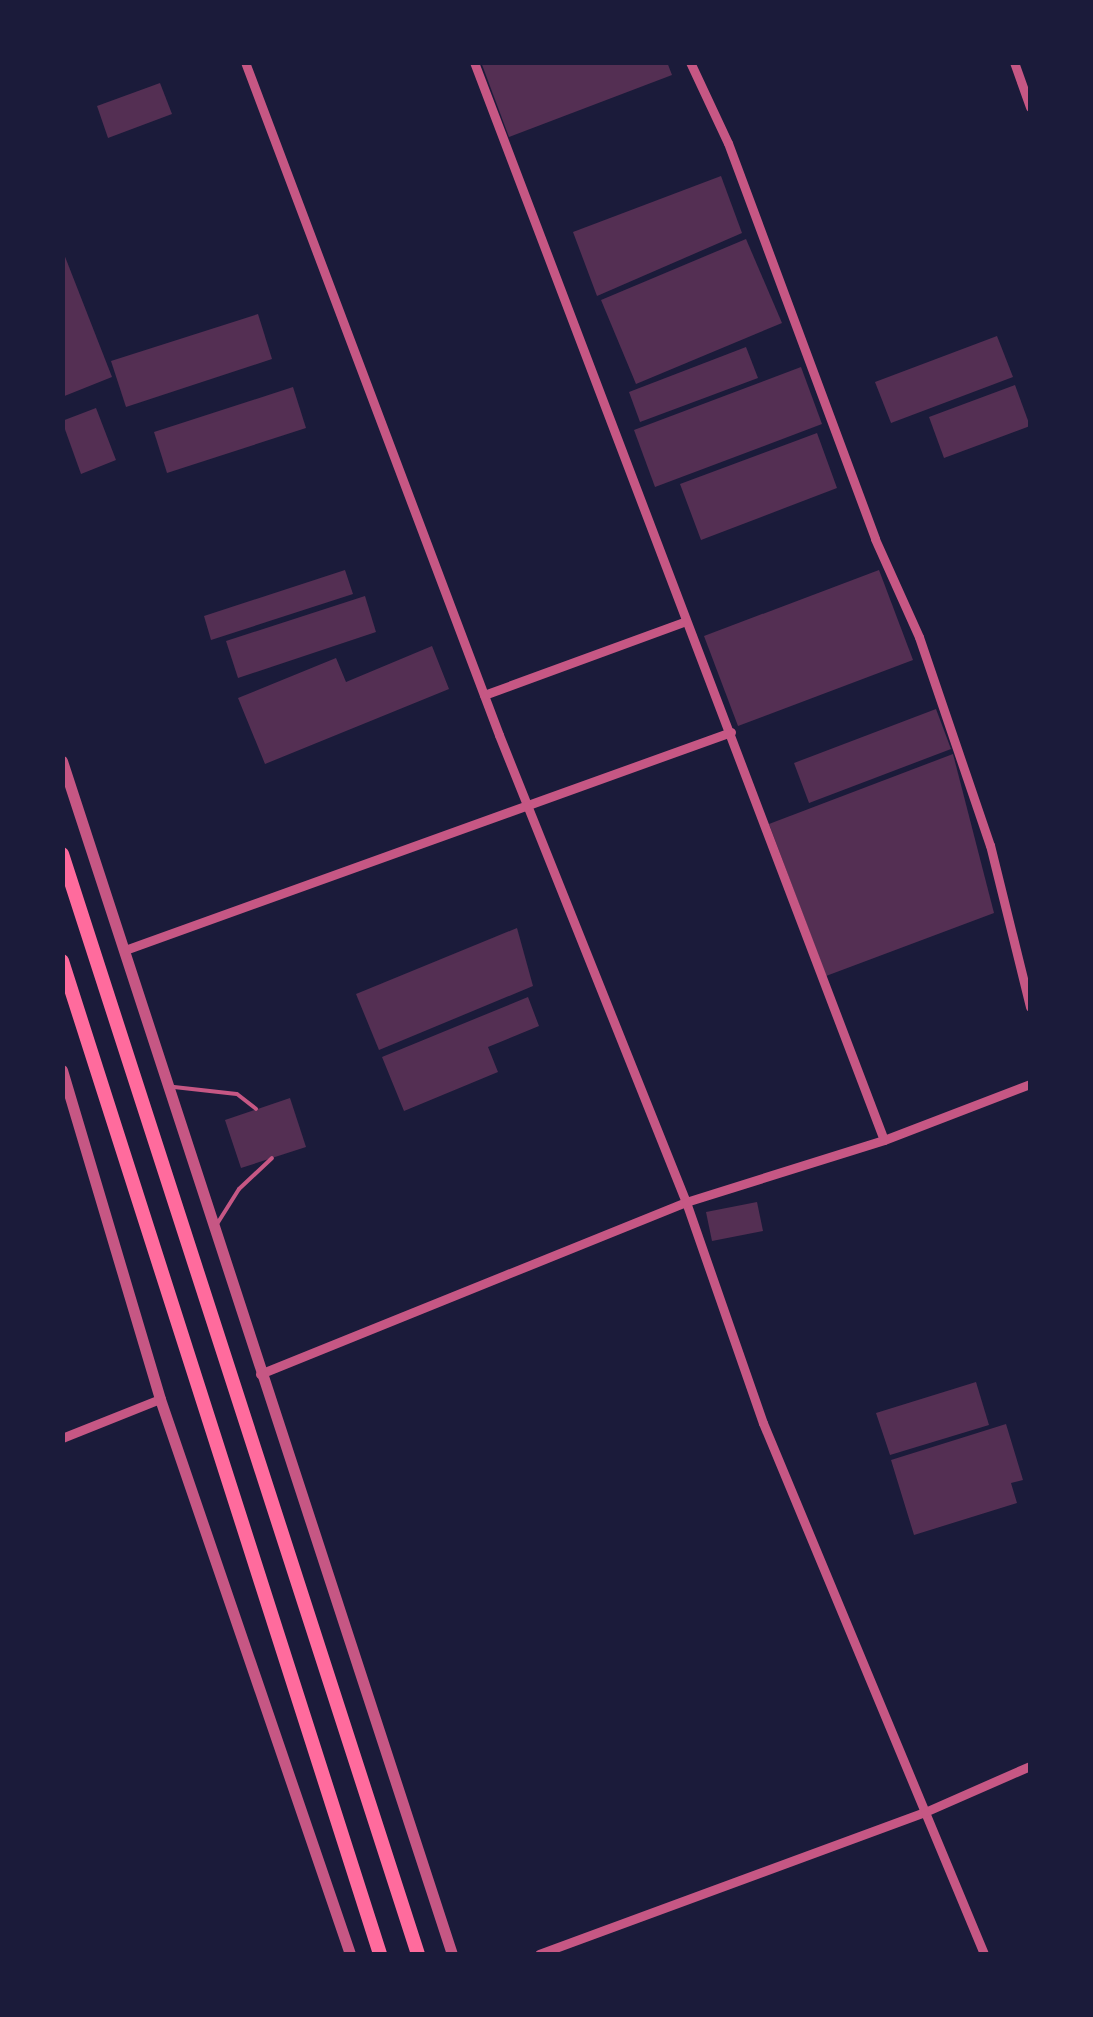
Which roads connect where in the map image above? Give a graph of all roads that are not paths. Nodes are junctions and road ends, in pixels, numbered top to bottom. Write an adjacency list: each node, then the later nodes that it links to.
1 (244, 62): 7 (street)
2 (474, 62): 6 (street)
3 (690, 62): 14 (street)
4 (1014, 62): 5 (street)
5 (1030, 106)
6 (686, 621): 7 (street); 8 (street)
7 (484, 695): 10 (street)
8 (730, 732): 10 (street); 19 (street)
9 (62, 761): 12 (street)
10 (526, 802): 12 (street); 21 (street)
11 (62, 854): 30 (main road)
12 (125, 950): 17 (street)
13 (62, 961): 29 (main road)
14 (1030, 1007)
15 (62, 1070): 24 (street)
16 (1030, 1084): 19 (street)
17 (172, 1087): 18 (lane); 22 (street)
18 (256, 1110)
19 (884, 1140): 21 (street)
20 (272, 1158): 22 (lane)
21 (686, 1202): 23 (street); 27 (street)
22 (215, 1228): 23 (street)
23 (260, 1374): 31 (street)
24 (160, 1399): 25 (street); 28 (street)
25 (62, 1438)
26 (1030, 1766): 27 (street)
27 (926, 1812): 32 (street); 33 (street)
28 (350, 1954)
29 (380, 1954)
30 (418, 1954)
31 (452, 1954)
32 (539, 1954)
33 (984, 1954)

